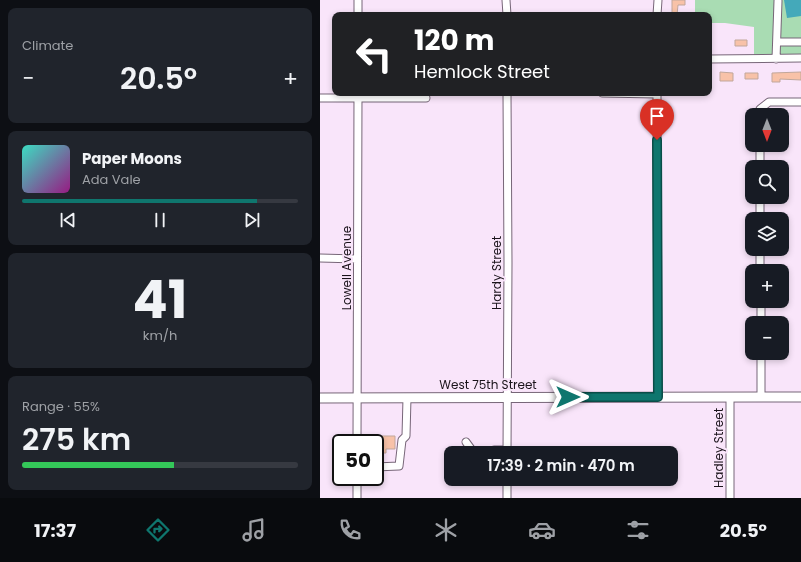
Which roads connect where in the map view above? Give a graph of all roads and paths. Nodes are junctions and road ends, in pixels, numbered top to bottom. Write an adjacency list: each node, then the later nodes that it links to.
1 (358, 0): 5 (street)
2 (506, 0): 6 (street)
3 (658, 0): 7 (street)
4 (778, 1): 8 (street)
5 (358, 12)
6 (507, 12)
7 (658, 12)
8 (777, 42): 9 (street); 12 (street)
9 (801, 42)
10 (801, 58): 12 (street)
11 (712, 59): 12 (street)
12 (776, 59)
13 (345, 96): 18 (street)
14 (358, 96): 23 (street, Lowell Avenue)
15 (381, 96): 19 (street)
16 (507, 96): 25 (street, Hardy Street)
17 (657, 96): 26 (street)
18 (320, 98)
19 (426, 98)
20 (801, 102): 21 (street)
21 (761, 108)
22 (320, 258): 23 (street)
23 (357, 259): 31 (street, Lowell Avenue)
24 (761, 360): 28 (street)
25 (507, 397): 26 (main road, West 75th Street); 32 (main road, West 75th Street); 36 (street, Hardy Street)
26 (658, 397): 27 (main road, West 75th Street)
27 (730, 397): 28 (main road, West 75th Street); 42 (street, Hadley Street)
28 (761, 397): 29 (main road, West 75th Street)
29 (801, 397)
30 (320, 398): 31 (main road, West 75th Street)
31 (358, 398): 32 (main road, West 75th Street); 33 (street, Lowell Avenue)
32 (407, 398): 37 (street)
33 (358, 434)
34 (466, 442): 35 (street)
35 (469, 446)
36 (507, 446)
37 (384, 467)
38 (358, 486): 40 (street)
39 (507, 486): 41 (street)
40 (358, 498)
41 (507, 498)
42 (730, 498)

